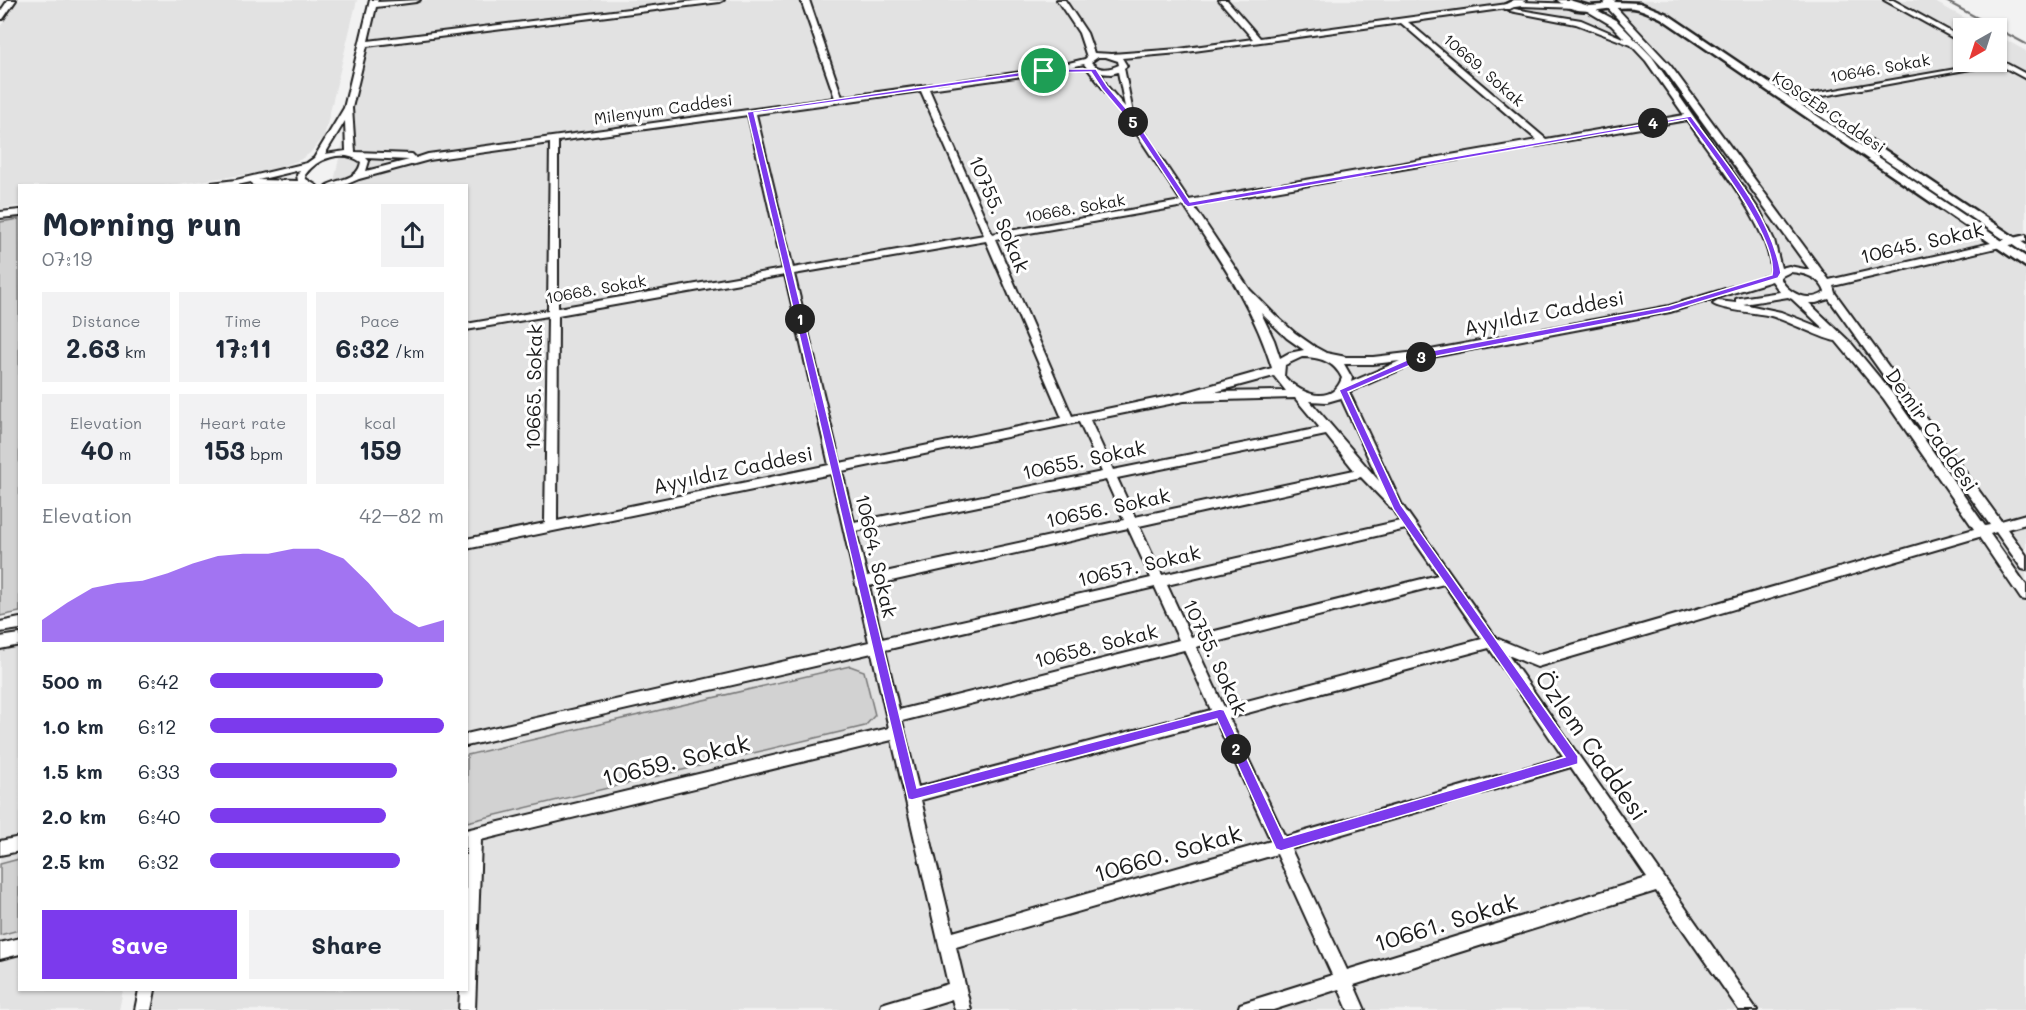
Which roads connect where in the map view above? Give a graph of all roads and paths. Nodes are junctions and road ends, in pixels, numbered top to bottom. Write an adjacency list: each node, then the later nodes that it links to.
1 (12, 0): 20 (street)
2 (416, 0): 13 (street)
3 (720, 0): 25 (street)
4 (805, 0): 36 (street)
5 (1061, 0): 22 (street)
6 (1223, 0): 24 (street)
7 (1538, 0): 12 (street)
8 (1562, 0): 16 (main road)
9 (1644, 0): 19 (main road, KOSGEB Caddesi)
10 (1655, 0): 19 (main road, KOSGEB Caddesi)
11 (1888, 0): 23 (street)
12 (1521, 2): 15 (main road); 16 (street)
13 (373, 3): 25 (street)
14 (1610, 3): 18 (main road, KOSGEB Caddesi); 58 (main road, KOSGEB Caddesi); 63 (street, Demir Caddesi)
15 (1507, 6): 17 (street)
16 (1575, 6): 18 (main road)
17 (1492, 9): 21 (street); 26 (street)
18 (1588, 9): 26 (street)
19 (1669, 10): 35 (main road, KOSGEB Caddesi)
20 (0, 17)
21 (1403, 21): 24 (street); 42 (street, 10669. Sokak)
22 (1083, 33): 28 (street); 29 (street)
23 (1953, 36)
24 (1258, 40): 27 (street)
25 (363, 44): 37 (street)
26 (1640, 49): 39 (street)
27 (1179, 51): 28 (street); 31 (street)
28 (1110, 55): 29 (street); 31 (street)
29 (1091, 64): 31 (street); 34 (street, Milenyum Caddesi); 40 (street)
30 (2007, 66): 33 (street)
31 (1122, 67): 40 (street)
32 (1953, 69): 35 (street, 10646. Sokak)
33 (2026, 77)
34 (924, 87): 36 (street, Milenyum Caddesi); 55 (street, 10755. Sokak)
35 (1801, 98): 57 (main road, KOSGEB Caddesi)
36 (839, 99): 38 (street, Milenyum Caddesi)
37 (348, 108): 43 (street); 45 (street)
38 (751, 112): 41 (street, Milenyum Caddesi); 61 (street, 10664. Sokak)
39 (1689, 117): 42 (street, 10668. Sokak); 62 (street)
40 (1132, 121): 52 (street)
41 (554, 139): 44 (street, Milenyum Caddesi); 68 (street, 10665. Sokak)
42 (1545, 142): 52 (street, 10668. Sokak)
43 (353, 154): 44 (street); 45 (street); 46 (street)
44 (428, 157): 46 (street)
45 (313, 162): 47 (street); 50 (street)
46 (356, 177): 51 (street)
47 (236, 183): 48 (street); 49 (street)
48 (228, 184)
49 (274, 184)
50 (309, 184)
51 (343, 184)
52 (1188, 204): 55 (street, 10668. Sokak); 64 (street)
53 (18, 213): 54 (street)
54 (0, 215)
55 (988, 238): 61 (street, 10668. Sokak); 78 (street, 10755. Sokak)
56 (2026, 238): 57 (street, 10645. Sokak)
57 (2012, 241): 58 (street, 10645. Sokak); 59 (main road, KOSGEB Caddesi)
58 (1997, 244): 60 (main road, KOSGEB Caddesi); 63 (street, 10645. Sokak)
59 (2026, 250)
60 (2026, 263)
61 (789, 272): 68 (street, 10668. Sokak); 80 (street, 10664. Sokak)
62 (1776, 275): 63 (street, Ayyıldız Caddesi); 65 (street, Demir Caddesi); 67 (street, Ayyıldız Caddesi)
63 (1826, 285): 65 (street, 10645. Sokak); 87 (street, Demir Caddesi)
64 (1246, 292): 71 (street); 73 (street)
65 (1793, 296): 66 (street, Ayyıldız Caddesi); 70 (street, Demir Caddesi)
66 (1718, 304): 67 (street, Ayyıldız Caddesi); 70 (street)
67 (1670, 309): 72 (street, Ayyıldız Caddesi)
68 (553, 312): 69 (street, 10668. Sokak); 88 (street, 10665. Sokak)
69 (468, 327)
70 (1847, 345): 90 (street, Demir Caddesi)
71 (1322, 355): 72 (street, Ayyıldız Caddesi); 73 (street); 74 (street)
72 (1425, 355): 74 (street, Ayyıldız Caddesi)
73 (1278, 370): 75 (street); 76 (street, Ayyıldız Caddesi)
74 (1343, 390): 75 (street); 83 (street, Özlem Caddesi)
75 (1298, 394): 76 (street, Ayyıldız Caddesi); 79 (street, Özlem Caddesi)
76 (1184, 398): 77 (street, Ayyıldız Caddesi)
77 (1083, 418): 78 (street, Ayyıldız Caddesi); 82 (street, 10755. Sokak)
78 (1069, 421): 80 (street, Ayyıldız Caddesi)
79 (1327, 431): 81 (street, Özlem Caddesi); 82 (street, 10655. Sokak)
80 (835, 469): 88 (street, Ayyıldız Caddesi); 89 (street, 10664. Sokak)
81 (1363, 472): 83 (street, Özlem Caddesi); 85 (street, 10656. Sokak)
82 (1110, 475): 85 (street, 10755. Sokak); 89 (street, 10655. Sokak)
83 (1397, 507): 86 (street, Özlem Caddesi)
84 (2026, 519): 87 (street)
85 (1132, 522): 94 (street, 10656. Sokak); 95 (street, 10755. Sokak)
86 (1409, 524): 93 (street, Özlem Caddesi); 95 (street, 10657. Sokak)
87 (1997, 526): 90 (street); 92 (street, Demir Caddesi)
88 (551, 527): 91 (street, Ayyıldız Caddesi)
89 (849, 528): 94 (street, 10664. Sokak)
90 (1982, 531): 96 (street, Demir Caddesi); 100 (street)
91 (468, 544)
92 (2026, 565)
93 (1447, 578): 100 (street, Özlem Caddesi); 102 (street, 10658. Sokak)
94 (862, 582): 103 (street, 10664. Sokak)
95 (1159, 582): 102 (street, 10755. Sokak); 103 (street, 10657. Sokak)
96 (2026, 595)
97 (18, 623): 98 (street)
98 (0, 627)
99 (18, 639): 101 (street)
100 (1492, 642): 104 (street); 107 (street, Özlem Caddesi)
101 (0, 643)
102 (1187, 643): 104 (street, 10755. Sokak); 105 (street, 10658. Sokak)
103 (878, 647): 105 (street, 10664. Sokak); 106 (street)
104 (1220, 714): 108 (street); 111 (street, 10755. Sokak)
105 (896, 724): 108 (street, 10664. Sokak); 109 (street, 10659. Sokak)
106 (468, 740)
107 (1574, 760): 111 (street, 10660. Sokak); 113 (street, Özlem Caddesi)
108 (912, 795): 114 (street, 10664. Sokak)
109 (470, 836): 117 (street)
110 (18, 844): 112 (street)
111 (1281, 845): 114 (street, 10660. Sokak); 118 (street, 10755. Sokak)
112 (0, 848)
113 (1659, 882): 118 (street, 10661. Sokak); 128 (street, Özlem Caddesi)
114 (947, 942): 119 (street, 10664. Sokak)
115 (18, 946): 116 (street)
116 (0, 951)
117 (468, 952)
118 (1343, 980): 126 (street, 10661. Sokak); 127 (street, 10755. Sokak)
119 (958, 989): 124 (street); 125 (street, 10664. Sokak)
120 (147, 991): 122 (street)
121 (467, 991): 123 (street)
122 (142, 1010)
123 (467, 1010)
124 (888, 1010)
125 (963, 1010)
126 (1246, 1010)
127 (1357, 1010)
128 (1749, 1010)

